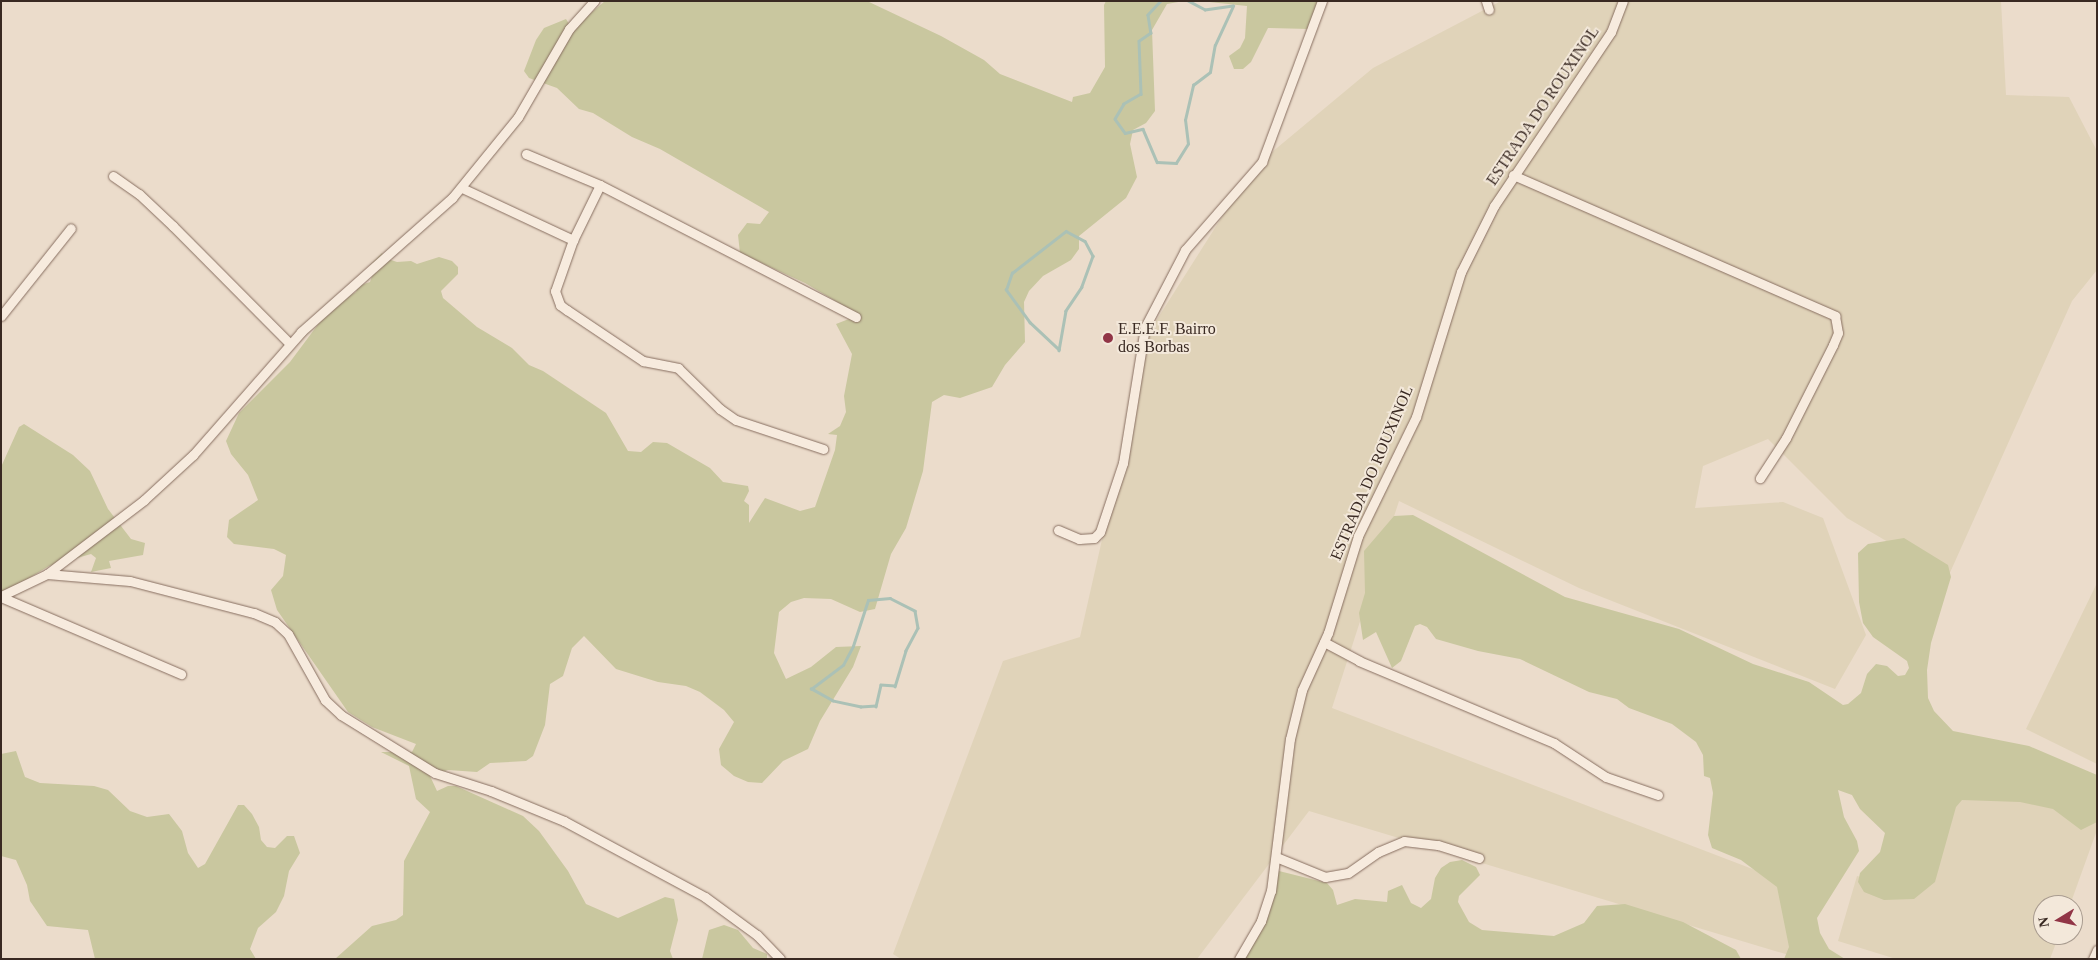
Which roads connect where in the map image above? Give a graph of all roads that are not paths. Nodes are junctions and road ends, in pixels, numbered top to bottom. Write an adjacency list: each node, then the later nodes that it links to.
1 (594, 1): 8 (street)
2 (1322, 1): 16 (street)
3 (1623, 1): 5 (street, ESTRADA DO ROUXINOL)
4 (526, 154): 7 (street)
5 (1513, 175): 15 (street); 19 (street, ESTRADA DO ROUXINOL)
6 (113, 176): 13 (street)
7 (600, 185): 10 (street); 12 (street)
8 (462, 188): 10 (street); 13 (street)
9 (72, 228): 11 (street)
10 (573, 240): 14 (street)
11 (1, 316)
12 (856, 317)
13 (290, 344): 17 (street)
14 (823, 450)
15 (1760, 478)
16 (1058, 530)
17 (48, 574): 18 (street); 25 (street)
18 (1, 596): 20 (street)
19 (1324, 642): 21 (street); 22 (street, ESTRADA DO ROUXINOL)
20 (181, 674)
21 (1658, 794)
22 (1276, 857): 23 (street); 26 (street, ESTRADA DO ROUXINOL)
23 (1479, 858)
24 (2097, 950): 27 (street)
25 (780, 959)
26 (1239, 959)
27 (2093, 959)

